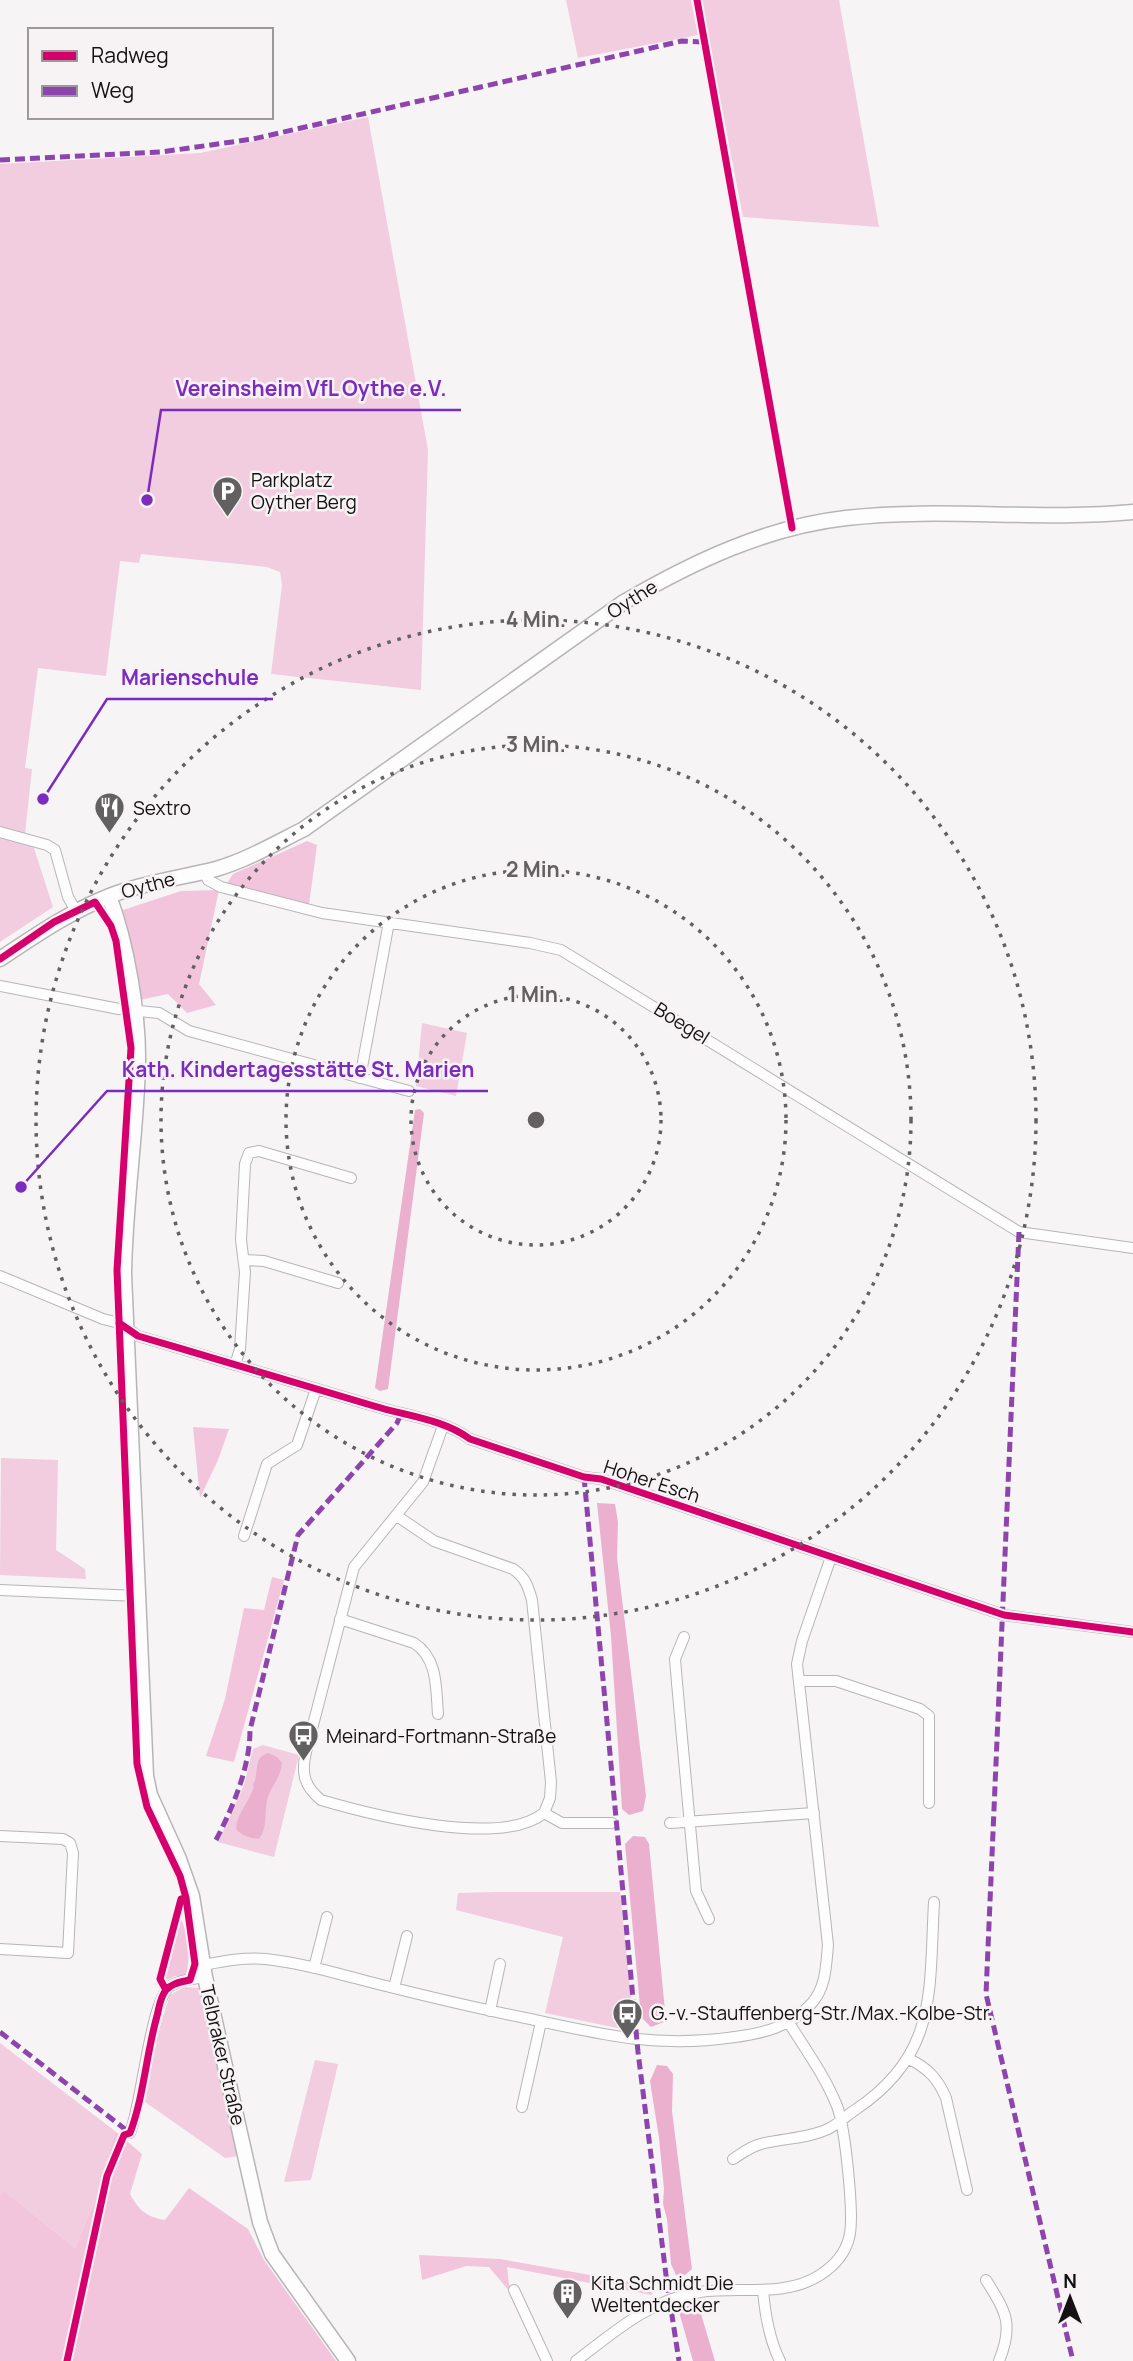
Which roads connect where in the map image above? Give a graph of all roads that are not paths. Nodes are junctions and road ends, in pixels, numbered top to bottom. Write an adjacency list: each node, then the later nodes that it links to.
1 (1133, 512): 3 (street, Oythe)
2 (0, 832): 5 (street)
3 (204, 871): 4 (street, Oythe); 6 (street, Boegel)
4 (109, 896): 5 (street, Oythe); 9 (street, Telbraker Straße)
5 (76, 911): 7 (street, Oythe)
6 (389, 922): 10 (street); 13 (street, Boegel)
7 (0, 959)
8 (0, 986): 9 (street)
9 (134, 1010): 10 (street); 17 (street, Telbraker Straße)
10 (360, 1078): 11 (street)
11 (409, 1091)
12 (351, 1178): 14 (street)
13 (1133, 1248)
14 (244, 1259): 16 (street); 18 (street)
15 (0, 1276): 17 (street, Hoher Esch)
16 (338, 1283)
17 (125, 1329): 18 (street, Hoher Esch); 25 (street, Telbraker Straße)
18 (235, 1365): 19 (street, Hoher Esch)
19 (316, 1389): 20 (street, Hoher Esch); 22 (street)
20 (443, 1426): 21 (street); 23 (street, Hoher Esch)
21 (397, 1516): 26 (street); 32 (street)
22 (244, 1536)
23 (831, 1557): 27 (street, Hoher Esch); 29 (street)
24 (0, 1590): 25 (street)
25 (137, 1596): 45 (street, Telbraker Straße)
26 (340, 1619): 30 (street); 32 (street)
27 (1133, 1632)
28 (684, 1637): 34 (street)
29 (799, 1681): 31 (street); 33 (street)
30 (438, 1714)
31 (929, 1803)
32 (544, 1813): 35 (street)
33 (814, 1813): 34 (street); 49 (street)
34 (690, 1822): 36 (street); 40 (street)
35 (612, 1823)
36 (670, 1823)
37 (0, 1836): 42 (street)
38 (934, 1902): 50 (street)
39 (327, 1917): 44 (street)
40 (709, 1919)
41 (407, 1936): 46 (street)
42 (0, 1949)
43 (500, 1964): 47 (street)
44 (314, 1968): 45 (street); 46 (street)
45 (204, 1971): 53 (street); 59 (street, Telbraker Straße)
46 (394, 1988): 47 (street)
47 (490, 2011): 48 (street)
48 (541, 2022): 49 (street); 51 (street)
49 (789, 2023): 52 (street)
50 (909, 2059): 52 (street); 55 (street)
51 (522, 2107)
52 (840, 2121): 54 (street); 58 (street)
53 (130, 2133)
54 (733, 2159)
55 (967, 2190)
56 (986, 2280): 63 (street)
57 (514, 2290): 60 (street)
58 (763, 2290): 61 (street); 62 (street)
59 (348, 2361)
60 (547, 2361)
61 (576, 2361)
62 (780, 2361)
63 (999, 2361)

